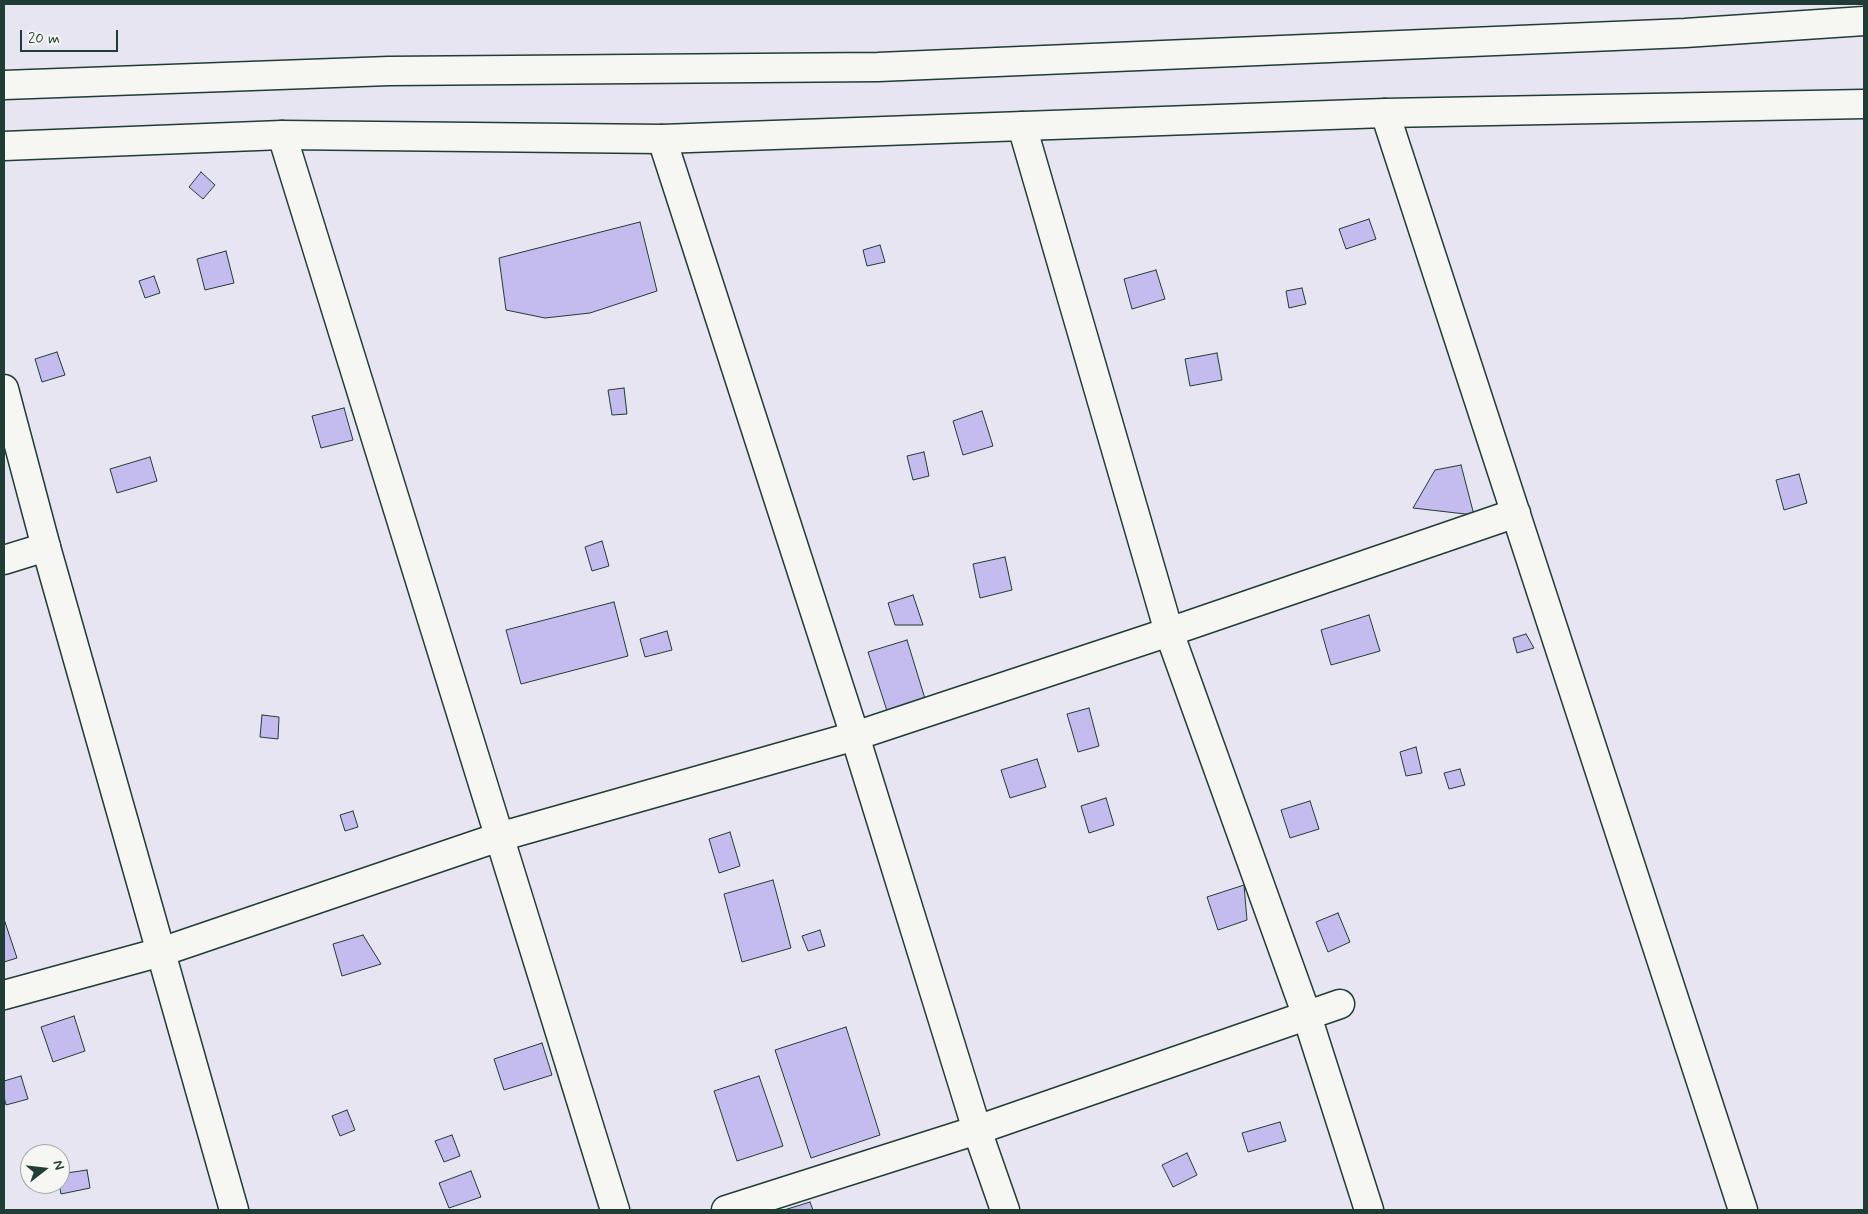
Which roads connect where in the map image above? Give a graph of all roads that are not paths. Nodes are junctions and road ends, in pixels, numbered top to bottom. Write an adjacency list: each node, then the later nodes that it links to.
1 (1864, 21): 2 (main road)
2 (4, 85)
3 (1864, 104): 4 (main road)
4 (1385, 114): 5 (main road); 10 (main road)
5 (1022, 126): 7 (main road); 13 (main road)
6 (282, 135): 7 (main road); 8 (main road); 15 (main road)
7 (662, 139): 14 (main road)
8 (4, 146)
9 (4, 389): 11 (main road)
10 (1516, 513): 13 (main road); 26 (main road)
11 (46, 547): 12 (main road); 16 (main road)
12 (4, 560)
13 (1170, 632): 14 (main road); 19 (main road)
14 (855, 736): 15 (main road); 20 (main road)
15 (499, 837): 16 (main road); 22 (main road)
16 (161, 952): 17 (main road); 21 (main road)
17 (4, 995)
18 (1340, 1004): 19 (main road)
19 (1307, 1016): 20 (main road); 25 (main road)
20 (977, 1130): 23 (main road); 24 (main road)
21 (234, 1210)
22 (615, 1210)
23 (726, 1210)
24 (1005, 1210)
25 (1369, 1210)
26 (1743, 1210)

